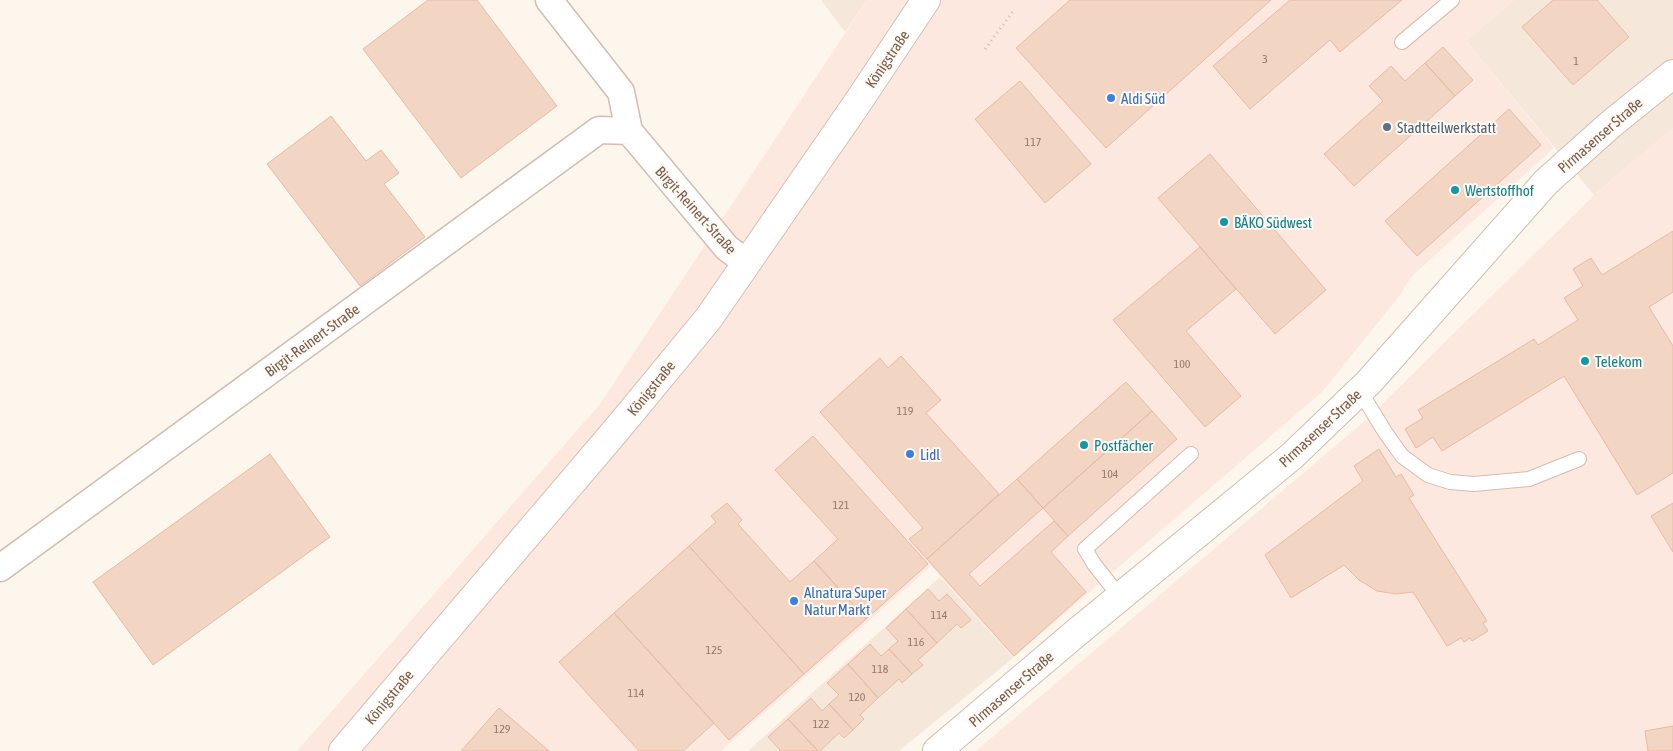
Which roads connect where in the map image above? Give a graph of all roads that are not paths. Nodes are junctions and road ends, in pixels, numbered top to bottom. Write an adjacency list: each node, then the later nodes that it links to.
1 (549, 0): 6 (street, Birgit-Reinert-Straße)
2 (926, 0): 7 (street, Königstraße)
3 (1452, 0): 4 (lane)
4 (1402, 42)
5 (1673, 74): 8 (street, Pirmasenser Straße)
6 (629, 131): 7 (street, Birgit-Reinert-Straße); 11 (street, Birgit-Reinert-Straße)
7 (747, 263): 13 (street, Königstraße)
8 (1360, 391): 10 (lane); 12 (street, Pirmasenser Straße)
9 (1191, 454): 12 (lane)
10 (1579, 460)
11 (0, 568)
12 (1120, 597): 14 (street, Pirmasenser Straße)
13 (344, 751)
14 (937, 751)

